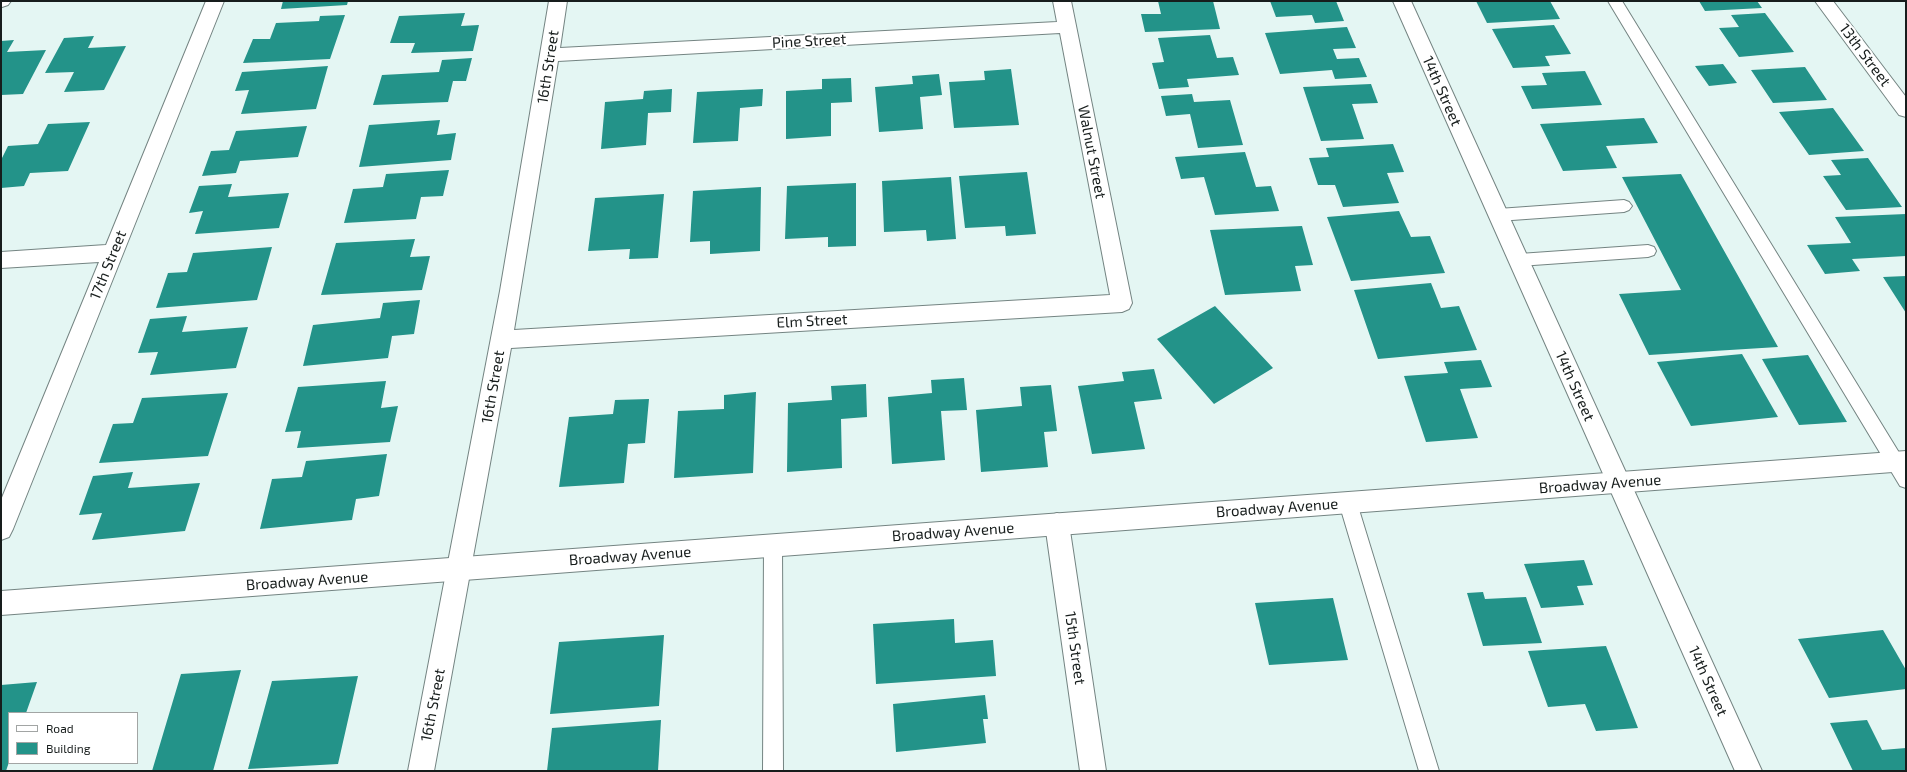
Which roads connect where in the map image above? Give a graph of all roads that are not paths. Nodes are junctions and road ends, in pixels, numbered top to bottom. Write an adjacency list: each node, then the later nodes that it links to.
1 (214, 1): 13 (street, 17th Street)
2 (558, 1): 8 (street, 16th Street)
3 (1062, 1): 7 (street, Walnut Street)
4 (1402, 1): 11 (street, 14th Street)
5 (1615, 1): 18 (lane)
6 (1824, 1): 9 (street, 13th Street)
7 (1068, 27): 8 (street, Pine Street); 16 (street, Walnut Street)
8 (550, 55): 17 (street, 16th Street)
9 (1906, 110)
10 (1624, 206): 11 (lane)
11 (1498, 215): 15 (street, 14th Street)
12 (1648, 251): 15 (lane)
13 (112, 253): 14 (street); 22 (street, 17th Street)
14 (1, 260)
15 (1519, 260): 19 (street, 14th Street)
16 (1122, 303): 17 (street, Elm Street)
17 (501, 340): 24 (street, 16th Street)
18 (1902, 468): 19 (street, Broadway Avenue)
19 (1619, 483): 20 (street, Broadway Avenue); 30 (street, 14th Street)
20 (1348, 503): 21 (street, Broadway Avenue); 29 (lane)
21 (1057, 524): 23 (street, Broadway Avenue); 28 (street, 15th Street)
22 (1, 529)
23 (773, 545): 24 (street, Broadway Avenue); 27 (lane)
24 (460, 569): 25 (street, Broadway Avenue); 26 (street, 16th Street)
25 (1, 603)
26 (421, 771)
27 (773, 771)
28 (1093, 771)
29 (1429, 771)
30 (1749, 771)

